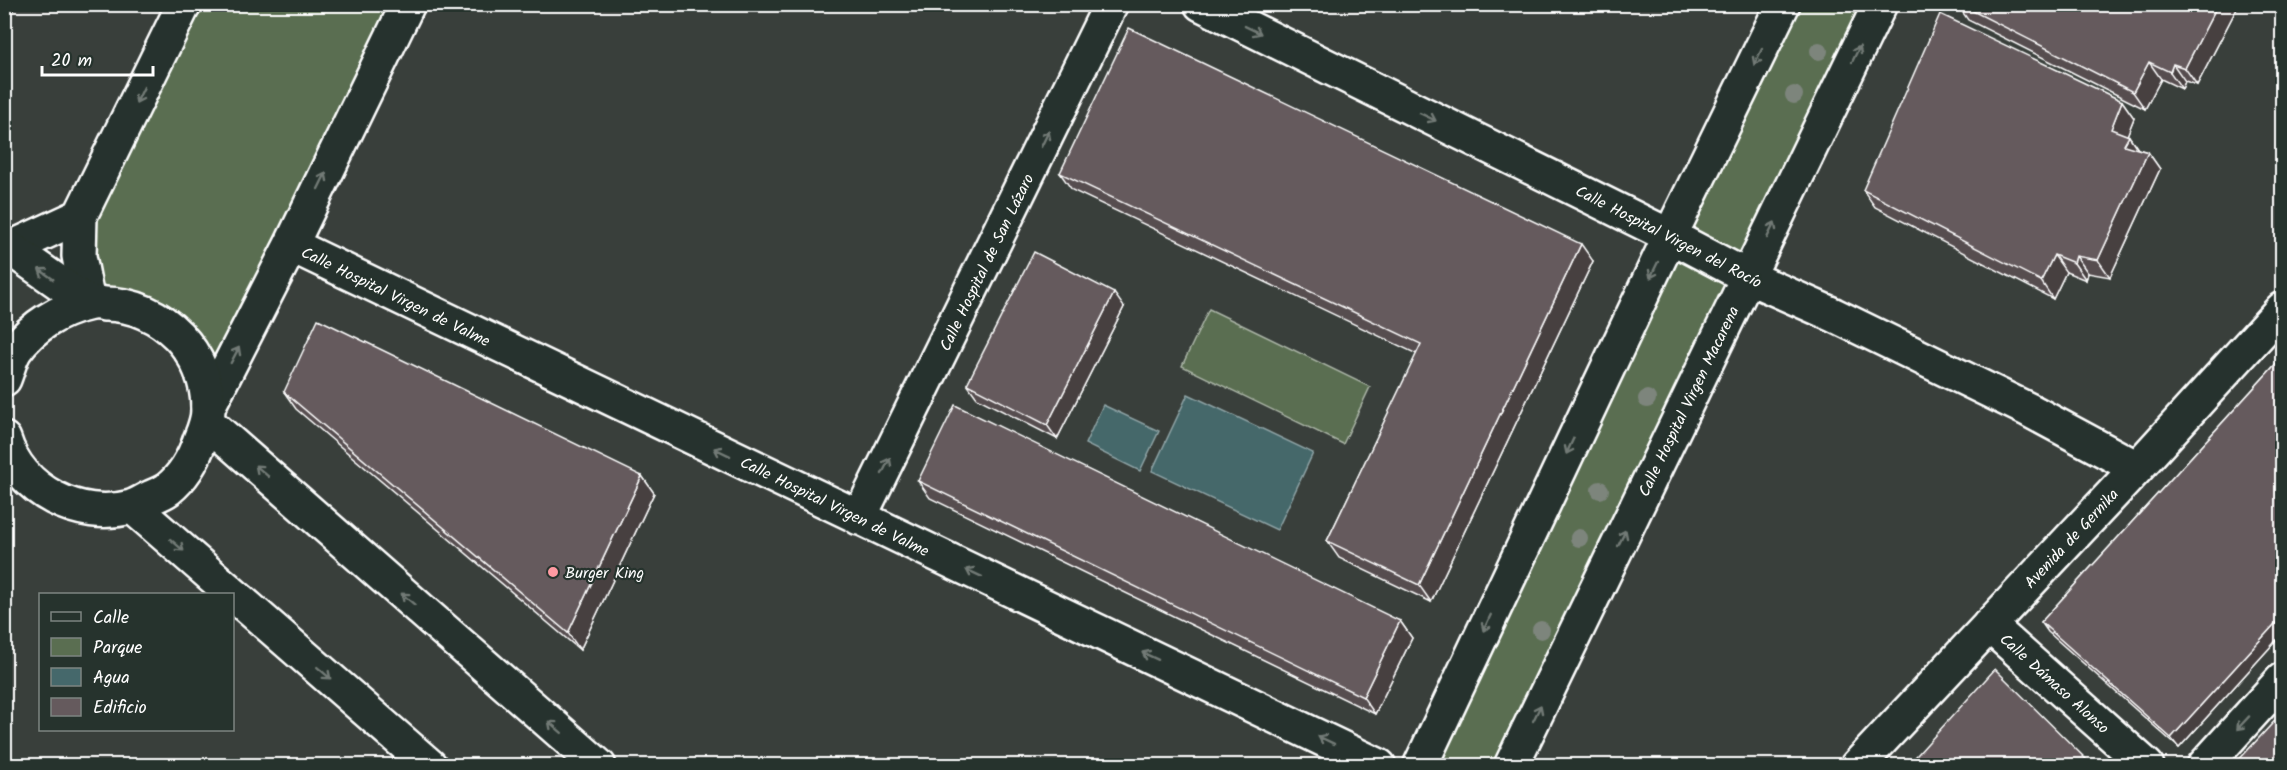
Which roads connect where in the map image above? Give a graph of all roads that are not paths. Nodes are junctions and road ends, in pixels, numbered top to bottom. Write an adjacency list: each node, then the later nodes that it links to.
1 (184, 4): 7 (street, one-way to 7)
2 (408, 4): 9 (street, one-way to 2)
3 (1111, 4): 19 (street, Calle Hospital de San Lázaro, one-way to 3)
4 (1201, 4): 8 (street, Calle Hospital Virgen del Rocío, one-way to 8)
5 (1783, 4): 8 (street, one-way to 8)
6 (1880, 4): 11 (street, Calle Hospital Virgen Macarena, one-way to 6)
7 (80, 216): 10 (street); 12 (street)
8 (1670, 236): 11 (street, Calle Hospital Virgen del Rocío); 27 (street, one-way to 27)
9 (291, 245): 15 (street, one-way to 9); 19 (street, Calle Hospital Virgen de Valme, one-way to 9)
10 (8, 246): 12 (street, one-way to 10)
11 (1748, 277): 17 (street, Calle Hospital Virgen del Rocío); 28 (street, Calle Hospital Virgen Macarena, one-way to 11)
12 (88, 303): 14 (street); 15 (street)
13 (2283, 309): 17 (street, Avenida de Gernika)
14 (4, 379)
15 (207, 415): 18 (street); 25 (street, one-way to 15)
16 (4, 439): 18 (street)
17 (2137, 468): 22 (street, Avenida de Gernika)
18 (133, 507): 20 (street, one-way to 20)
19 (860, 518): 26 (street, Calle Hospital Virgen de Valme, one-way to 19)
20 (232, 593)
21 (234, 595): 24 (street, one-way to 24)
22 (1989, 625): 29 (street, Avenida de Gernika); 30 (street, Calle Dámaso Alonso)
23 (2283, 680): 31 (street, one-way to 31)
24 (430, 765)
25 (599, 765)
26 (1379, 765)
27 (1420, 765)
28 (1511, 765)
29 (1857, 765)
30 (2148, 765)
31 (2204, 765)

